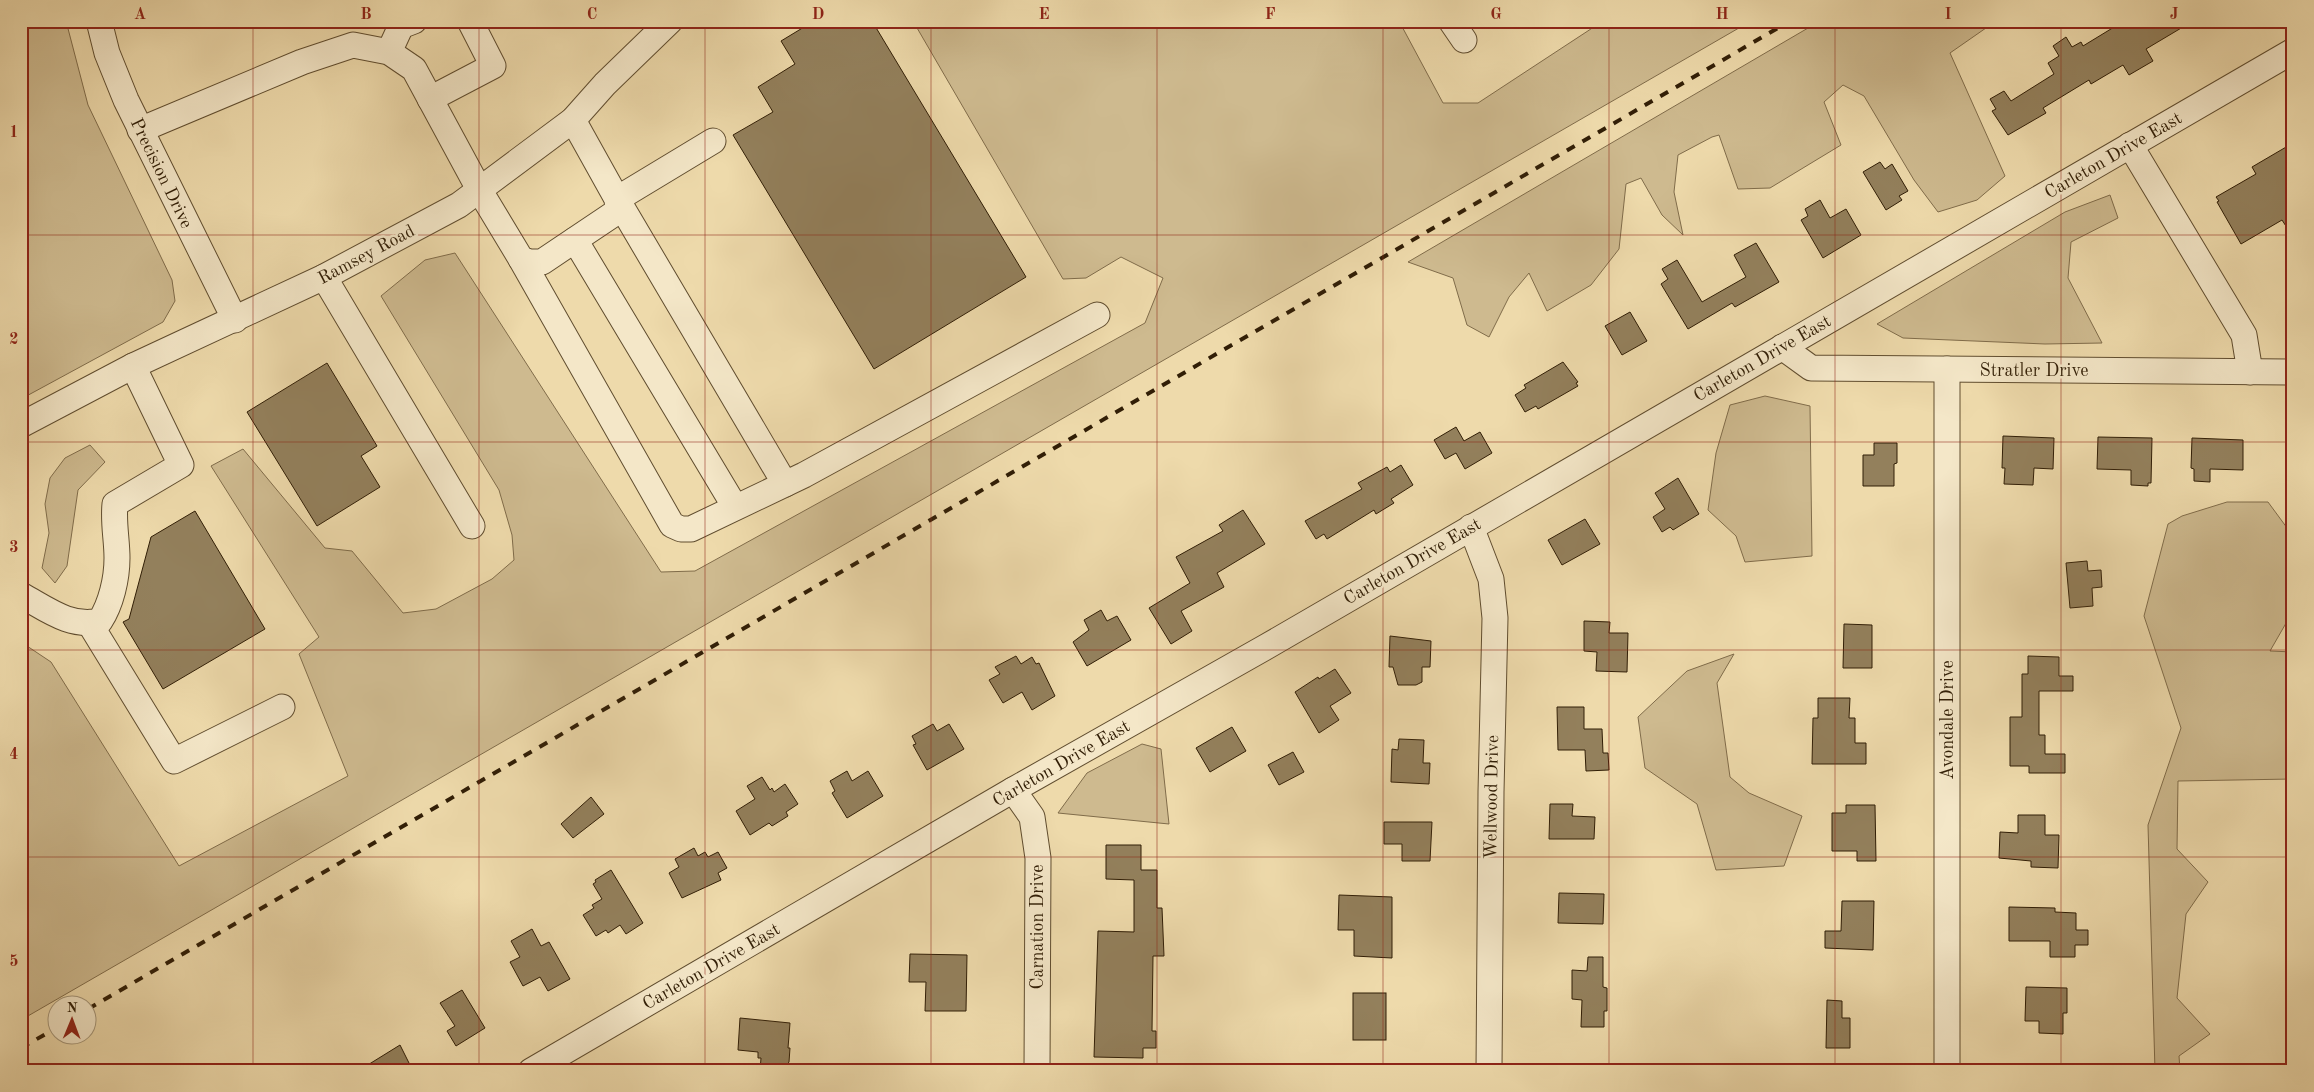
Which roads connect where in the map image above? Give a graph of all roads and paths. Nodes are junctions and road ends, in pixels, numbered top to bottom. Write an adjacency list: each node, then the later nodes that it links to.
1 (99, 21): 9 (street, Precision Drive)
2 (414, 21): 6 (street)
3 (470, 21): 7 (street)
4 (670, 21): 8 (street, Ramsey Road)
5 (2293, 51): 11 (street, Carleton Drive East)
6 (389, 52): 7 (street); 9 (street)
7 (430, 99): 12 (street)
8 (573, 120): 12 (street, Ramsey Road); 13 (street)
9 (140, 130): 18 (street, Precision Drive)
10 (713, 141): 13 (street)
11 (2130, 145): 19 (street, Carleton Drive East); 22 (street)
12 (480, 191): 15 (street); 16 (street, Ramsey Road)
13 (617, 199): 14 (street); 25 (street)
14 (575, 240): 15 (street); 26 (street)
15 (521, 259): 26 (street)
16 (324, 276): 18 (street, Ramsey Road); 27 (street)
17 (1097, 316): 25 (street)
18 (235, 320): 20 (street, Ramsey Road)
19 (1782, 347): 21 (street, Stratler Drive); 28 (street, Carleton Drive East)
20 (133, 366): 24 (street, Ramsey Road); 30 (street)
21 (1948, 369): 22 (street, Stratler Drive); 37 (street, Avondale Drive)
22 (2250, 372): 23 (street, Stratler Drive)
23 (2293, 372)
24 (21, 425)
25 (784, 484): 26 (street)
26 (735, 508)
27 (472, 526)
28 (1471, 527): 32 (street, Carleton Drive East); 36 (street, Wellwood Drive)
29 (21, 595): 30 (street)
30 (90, 624): 31 (street)
31 (282, 707)
32 (1013, 790): 33 (street, Carleton Drive East); 35 (street, Carnation Drive)
33 (566, 1062): 34 (street, Carleton Drive East)
34 (531, 1071)
35 (1037, 1071)
36 (1489, 1071)
37 (1947, 1071)

